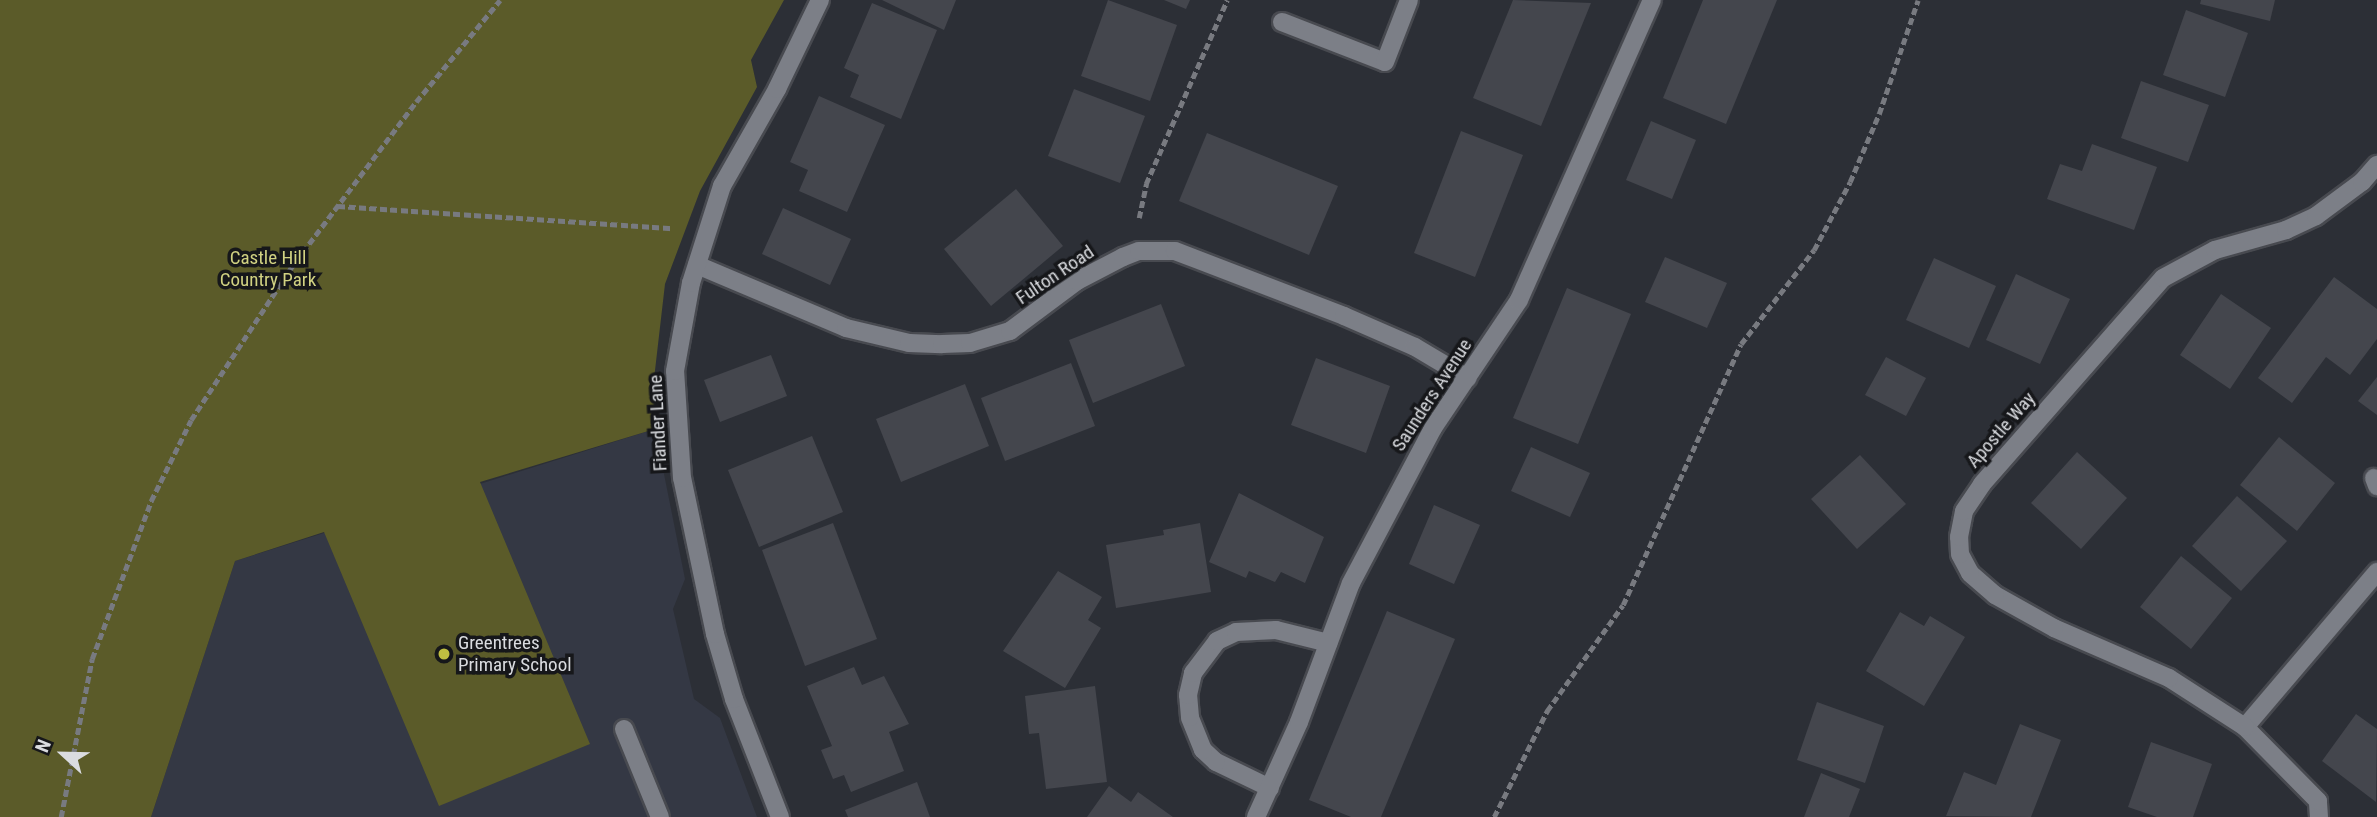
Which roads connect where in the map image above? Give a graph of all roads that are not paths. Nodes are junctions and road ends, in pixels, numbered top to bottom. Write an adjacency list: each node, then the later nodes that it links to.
1 (820, 0): 6 (street, Fiander Lane)
2 (1409, 0): 4 (street)
3 (1652, 0): 7 (street, Saunders Avenue)
4 (1282, 22)
5 (2377, 165): 10 (street, Apostle Way)
6 (697, 265): 7 (street, Fulton Road); 14 (street, Fiander Lane)
7 (1467, 378): 9 (street, Saunders Avenue)
8 (2377, 572): 10 (street)
9 (1328, 643): 12 (street, Saunders Avenue); 12 (street)
10 (2245, 727): 16 (street, Apostle Way)
11 (624, 729): 13 (street)
12 (1270, 788): 15 (street, Saunders Avenue)
13 (660, 817)
14 (780, 817)
15 (1256, 817)
16 (2319, 817)

